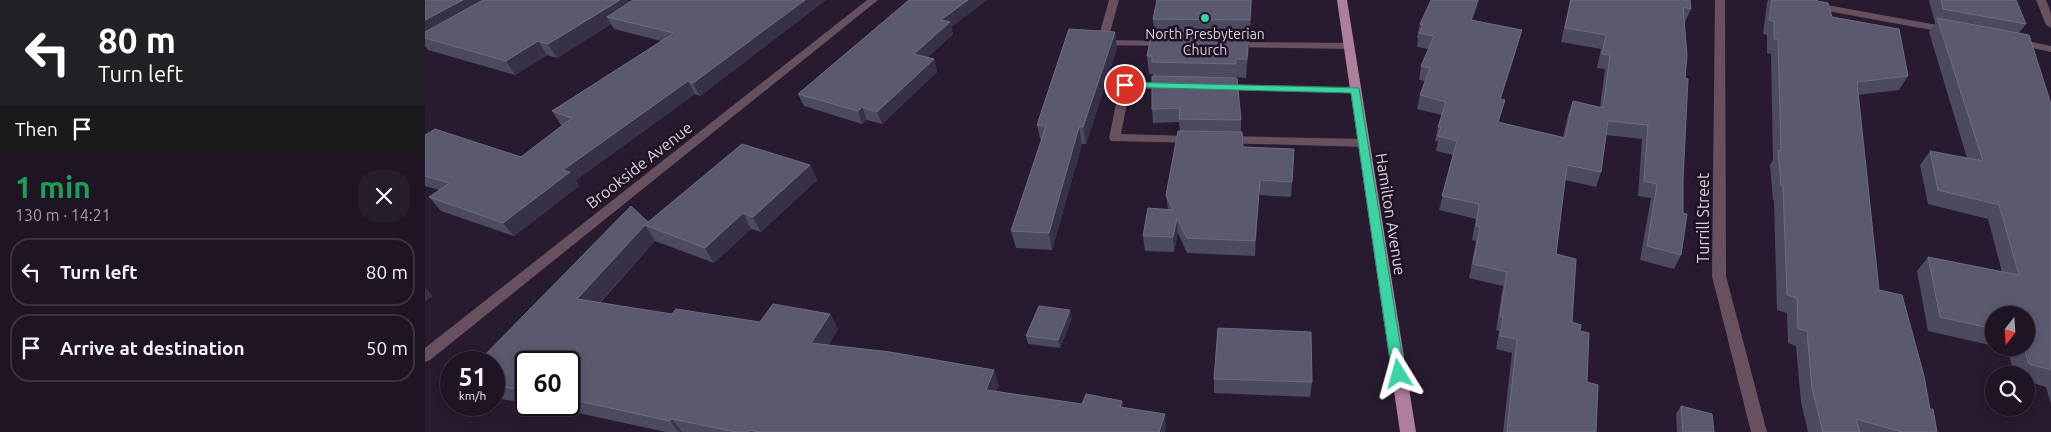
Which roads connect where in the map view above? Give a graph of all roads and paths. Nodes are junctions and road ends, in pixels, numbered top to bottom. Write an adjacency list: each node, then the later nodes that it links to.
1 (873, 0): 18 (street, Brookside Avenue)
2 (1114, 0): 10 (street)
3 (1342, 0): 12 (main road, Hamilton Avenue)
4 (1720, 0): 20 (street, Turrill Street)
5 (1783, 0): 8 (street)
6 (2041, 0): 7 (street)
7 (2051, 25)
8 (1955, 31)
9 (2003, 40): 13 (street)
10 (1172, 44)
11 (1221, 44): 12 (street)
12 (1349, 46): 16 (main road, Hamilton Avenue)
13 (2051, 49)
14 (1183, 86): 17 (street)
15 (1212, 87): 16 (street)
16 (1356, 90): 17 (main road, Hamilton Avenue)
17 (1364, 143): 19 (main road, Hamilton Avenue)
18 (425, 356)
19 (1407, 432)
20 (1759, 432)

